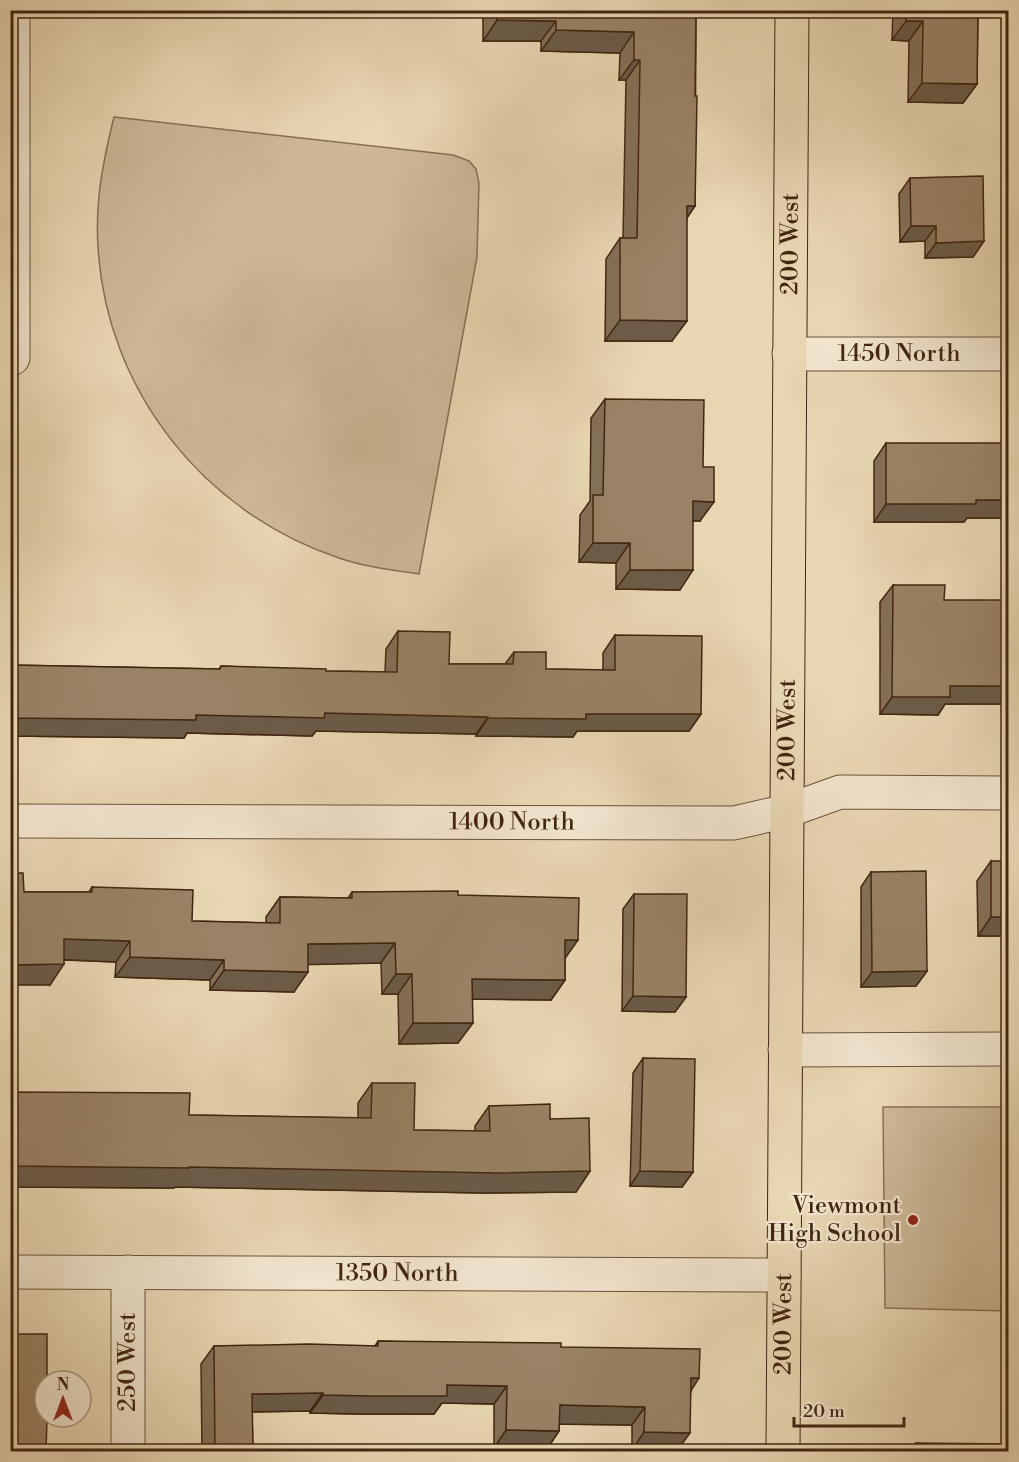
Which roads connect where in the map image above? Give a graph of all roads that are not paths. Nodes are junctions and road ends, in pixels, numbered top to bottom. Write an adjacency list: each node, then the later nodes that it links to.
1 (13, 10): 5 (street)
2 (792, 10): 3 (main road, 200 West)
3 (789, 354): 4 (street, 1450 North); 7 (main road, 200 West)
4 (1008, 354)
5 (10, 358)
6 (1008, 793): 7 (street, 1400 North)
7 (787, 811): 8 (street, 1400 North); 10 (main road, 200 West)
8 (10, 821)
9 (1008, 1049): 10 (street)
10 (785, 1050): 13 (main road, 200 West)
11 (10, 1272): 12 (street, 1350 North)
12 (128, 1272): 13 (street, 1350 North); 14 (street, 250 West)
13 (784, 1275): 15 (main road, 200 West)
14 (128, 1452)
15 (783, 1452)

